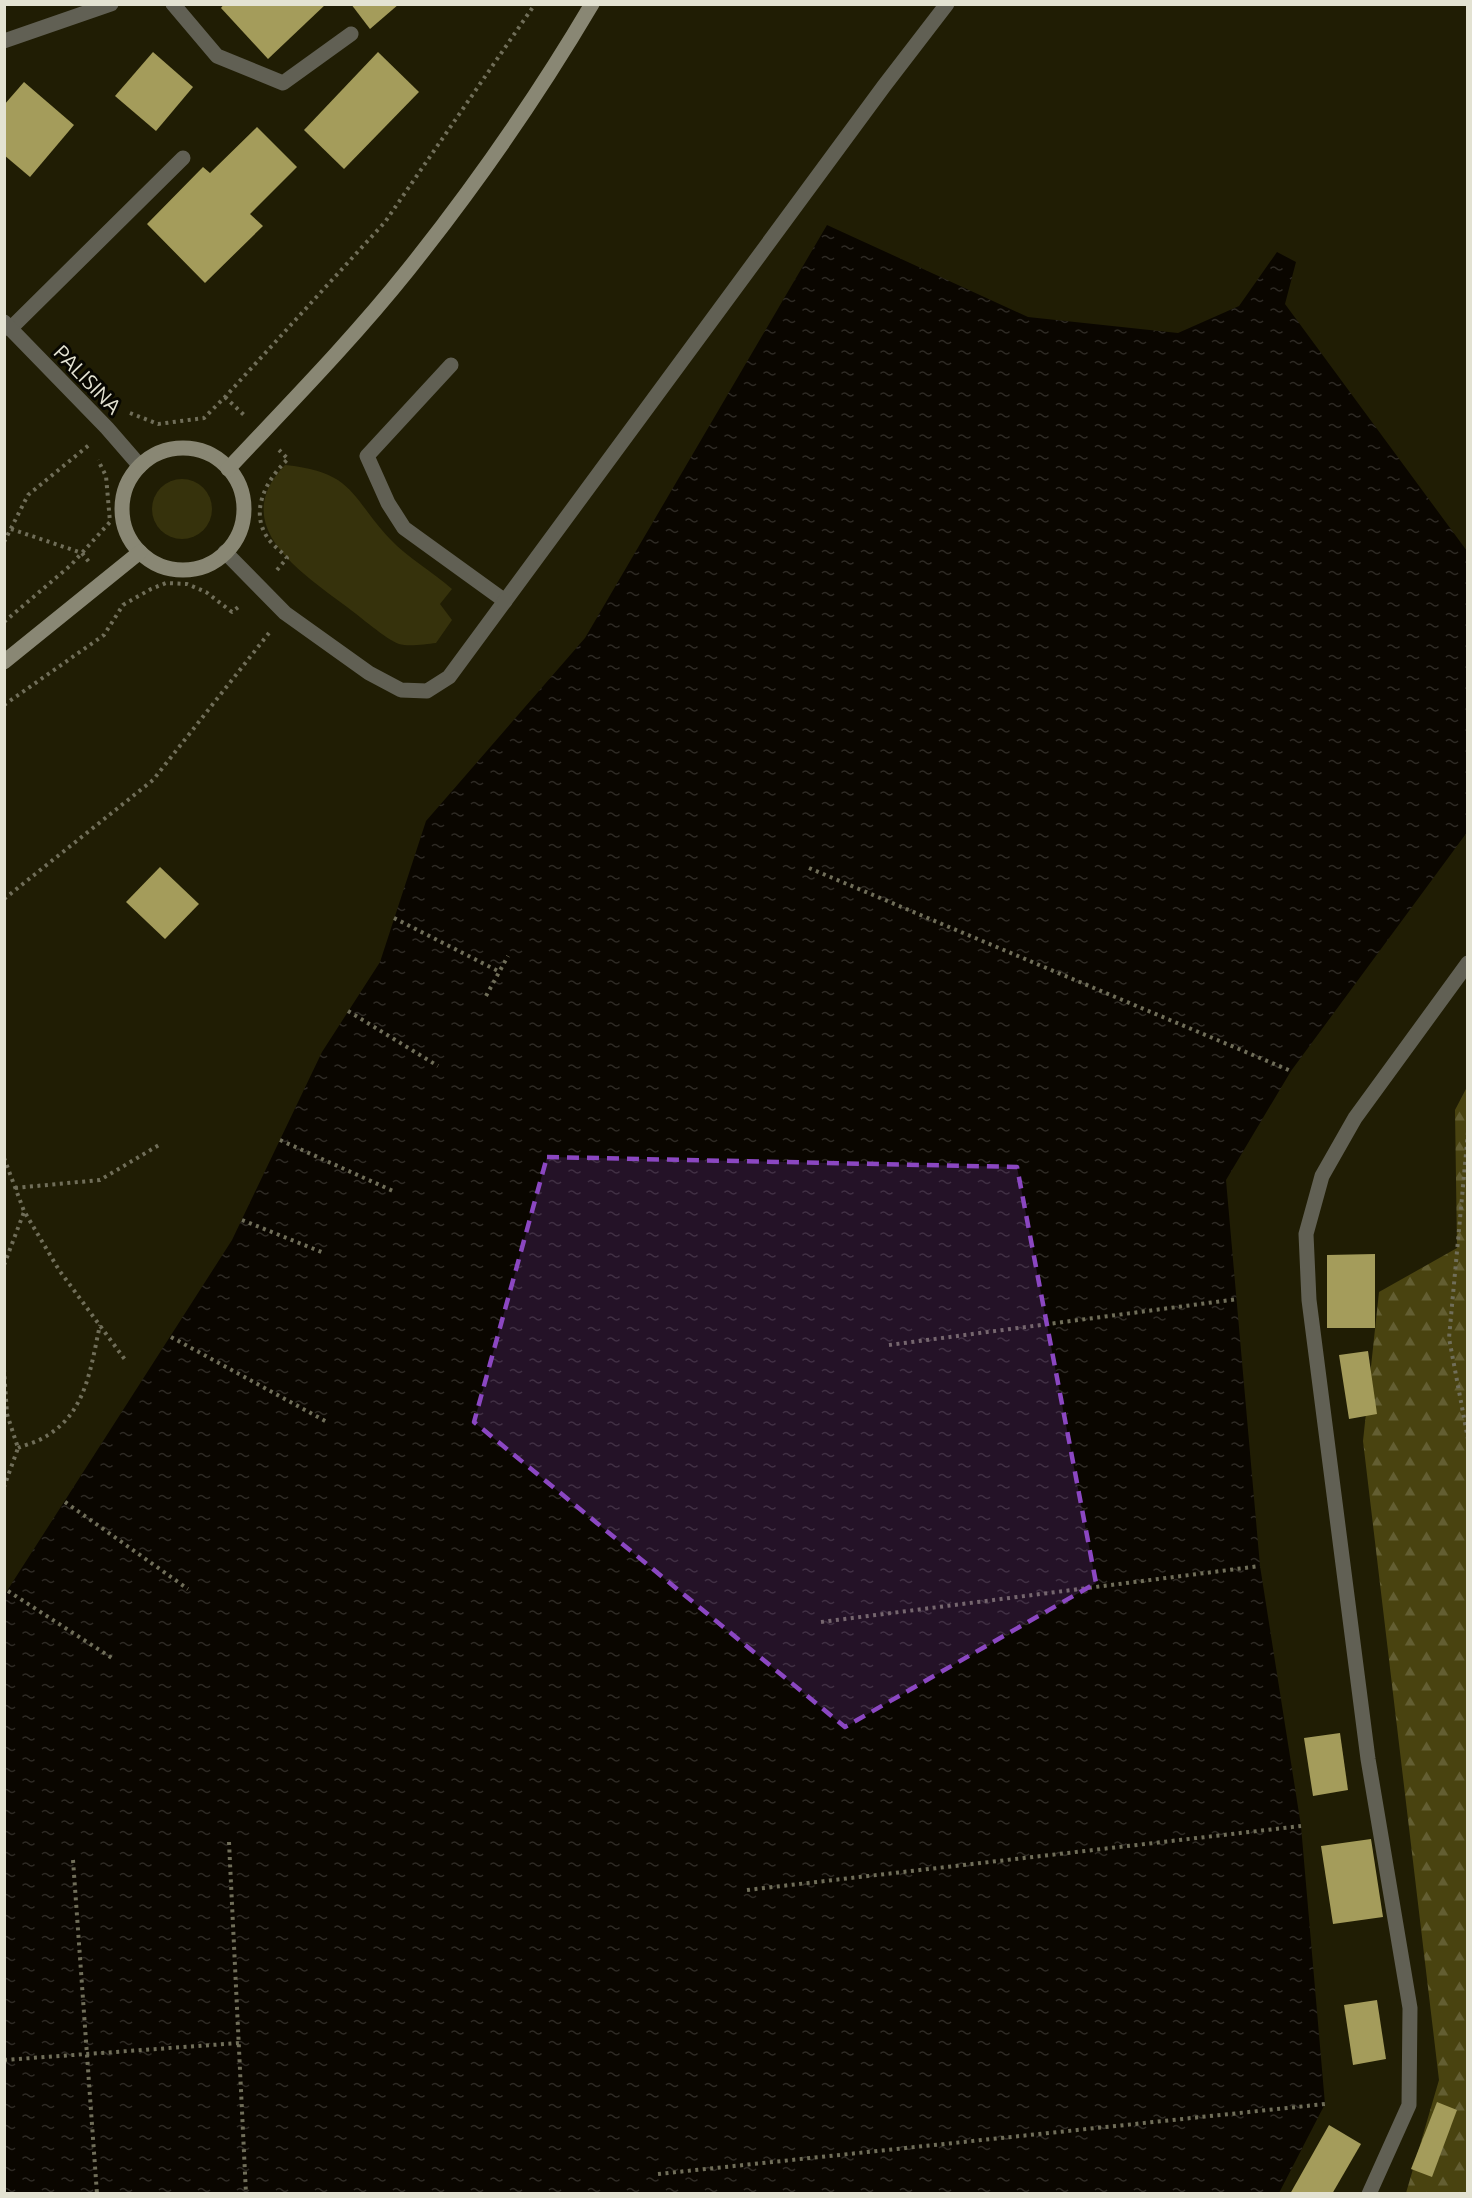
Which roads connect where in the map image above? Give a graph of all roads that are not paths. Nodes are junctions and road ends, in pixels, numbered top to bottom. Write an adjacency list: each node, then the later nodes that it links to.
1 (111, 4): 6 (street)
2 (173, 4): 5 (street)
3 (592, 4): 11 (main road)
4 (947, 4): 14 (street)
5 (351, 34)
6 (4, 42)
7 (183, 158): 8 (street)
8 (8, 325): 10 (street, PALISINA)
9 (450, 365): 14 (street)
10 (140, 466): 11 (main road); 12 (main road)
11 (228, 469): 13 (main road)
12 (140, 552): 13 (main road); 15 (main road)
13 (225, 552): 14 (street)
14 (505, 600)
15 (4, 662)
16 (1467, 963): 17 (street)
17 (1369, 2193)

